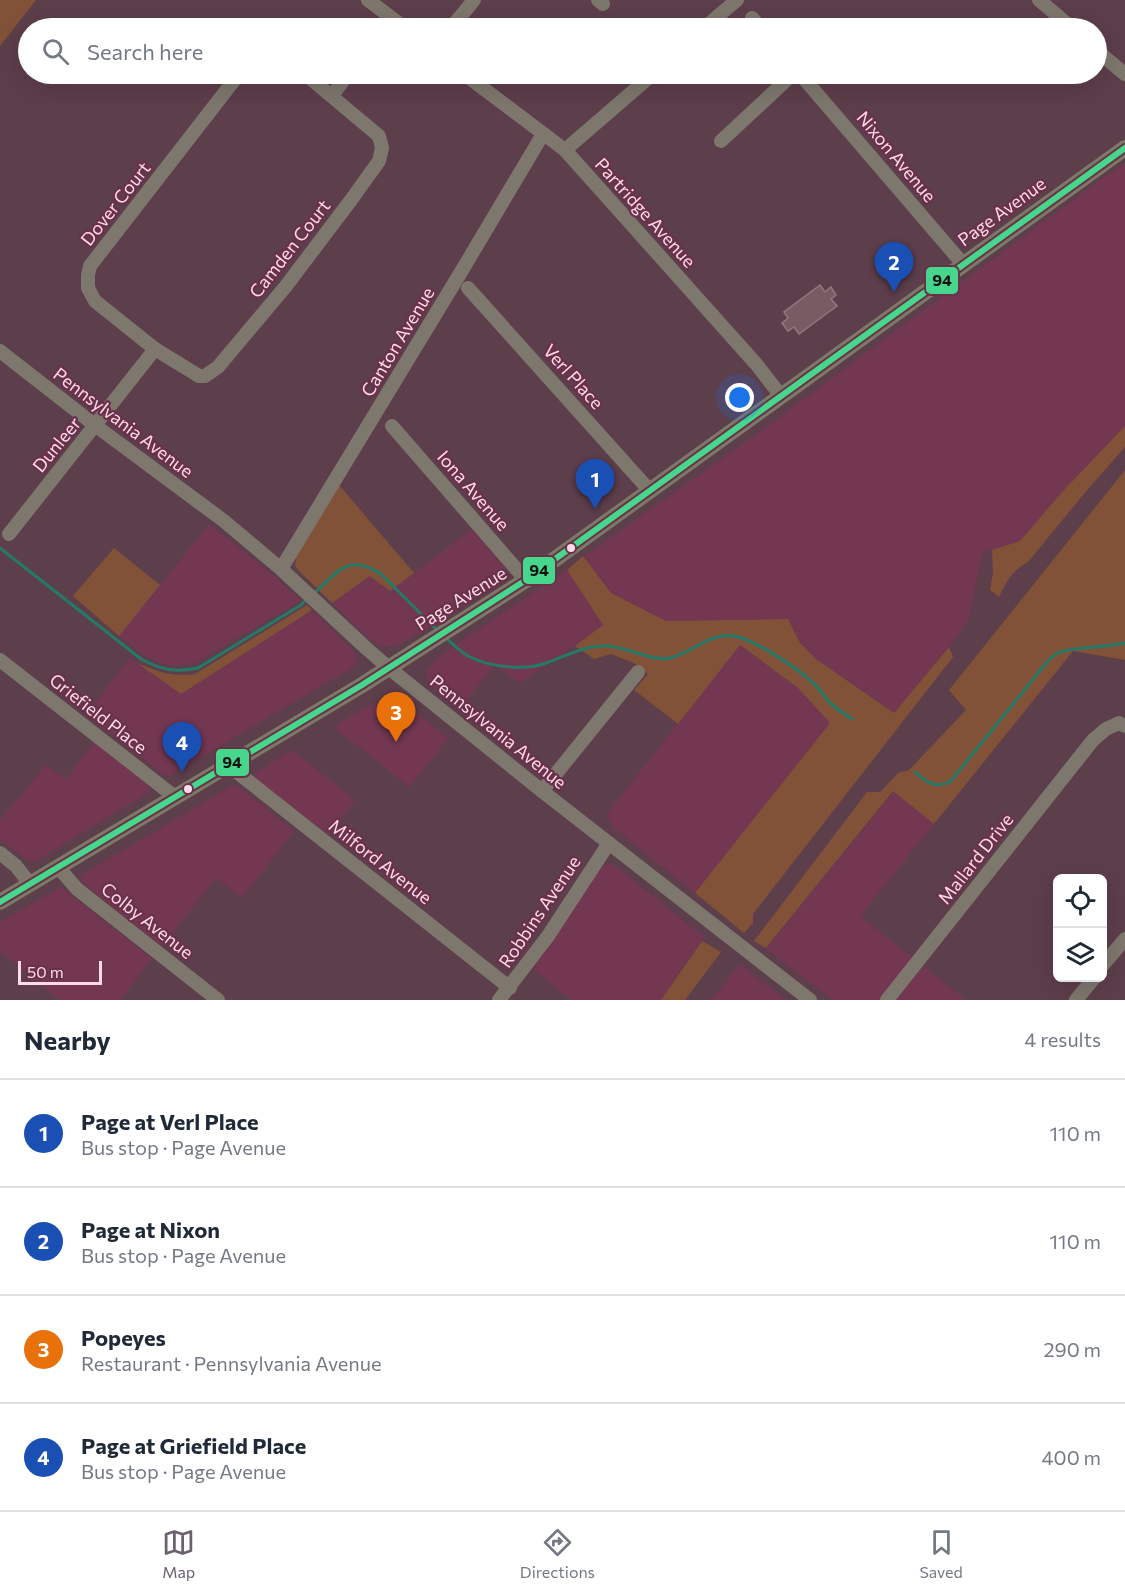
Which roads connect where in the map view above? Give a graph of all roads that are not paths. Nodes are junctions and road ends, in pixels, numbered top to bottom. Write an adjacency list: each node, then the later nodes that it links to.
1 (368, 0): 5 (street)
2 (474, 0): 7 (street)
3 (1039, 0): 9 (street)
4 (734, 1): 8 (street)
5 (389, 16): 6 (street)
6 (392, 18)
7 (459, 18)
8 (716, 18)
9 (1060, 18)
10 (1107, 59): 11 (street)
11 (1125, 74)
12 (231, 84): 26 (street, Dover Court)
13 (317, 84): 19 (street)
14 (341, 84): 19 (street)
15 (477, 84): 20 (street, Partridge Avenue)
16 (641, 84): 23 (street)
17 (782, 84): 21 (street)
18 (809, 84): 24 (street, Nixon Avenue)
19 (332, 96): 26 (street, Camden Court)
20 (543, 134): 23 (street, Partridge Avenue); 33 (street, Canton Avenue)
21 (721, 141)
22 (1125, 148): 24 (main road, Page Avenue)
23 (565, 150): 28 (street, Partridge Avenue)
24 (963, 264): 28 (main road, Page Avenue)
25 (468, 288): 31 (street, Verl Place)
26 (155, 349): 29 (street, Dunleer)
27 (0, 351): 29 (street, Pennsylvania Avenue)
28 (781, 396): 31 (main road, Page Avenue)
29 (96, 426): 32 (street, Dunleer); 33 (street, Pennsylvania Avenue)
30 (392, 426): 34 (street, Iona Avenue)
31 (650, 491): 34 (main road, Page Avenue)
32 (9, 534)
33 (281, 568): 36 (street, Pennsylvania Avenue)
34 (526, 580): 36 (main road, Page Avenue)
35 (0, 660): 41 (street, Griefield Place)
36 (389, 668): 39 (main road, Page Avenue); 40 (street, Pennsylvania Avenue)
37 (638, 672): 40 (street)
38 (1125, 726): 54 (street, Mallard Drive)
39 (228, 765): 41 (main road, Page Avenue); 50 (street, Milford Avenue)
40 (542, 791): 42 (street, Pennsylvania Avenue)
41 (175, 797): 44 (main road, Page Avenue)
42 (609, 843): 50 (street, Robbins Avenue); 53 (street, Pennsylvania Avenue)
43 (0, 853): 45 (street)
44 (58, 867): 45 (main road, Page Avenue); 51 (street, Colby Avenue)
45 (30, 884): 46 (main road, Page Avenue)
46 (0, 902)
47 (1125, 939): 48 (street)
48 (1107, 960)
49 (1091, 982): 55 (street)
50 (510, 988): 52 (street, Robbins Avenue)
51 (218, 1000)
52 (499, 1000)
53 (810, 1000)
54 (887, 1000)
55 (1076, 1000)

